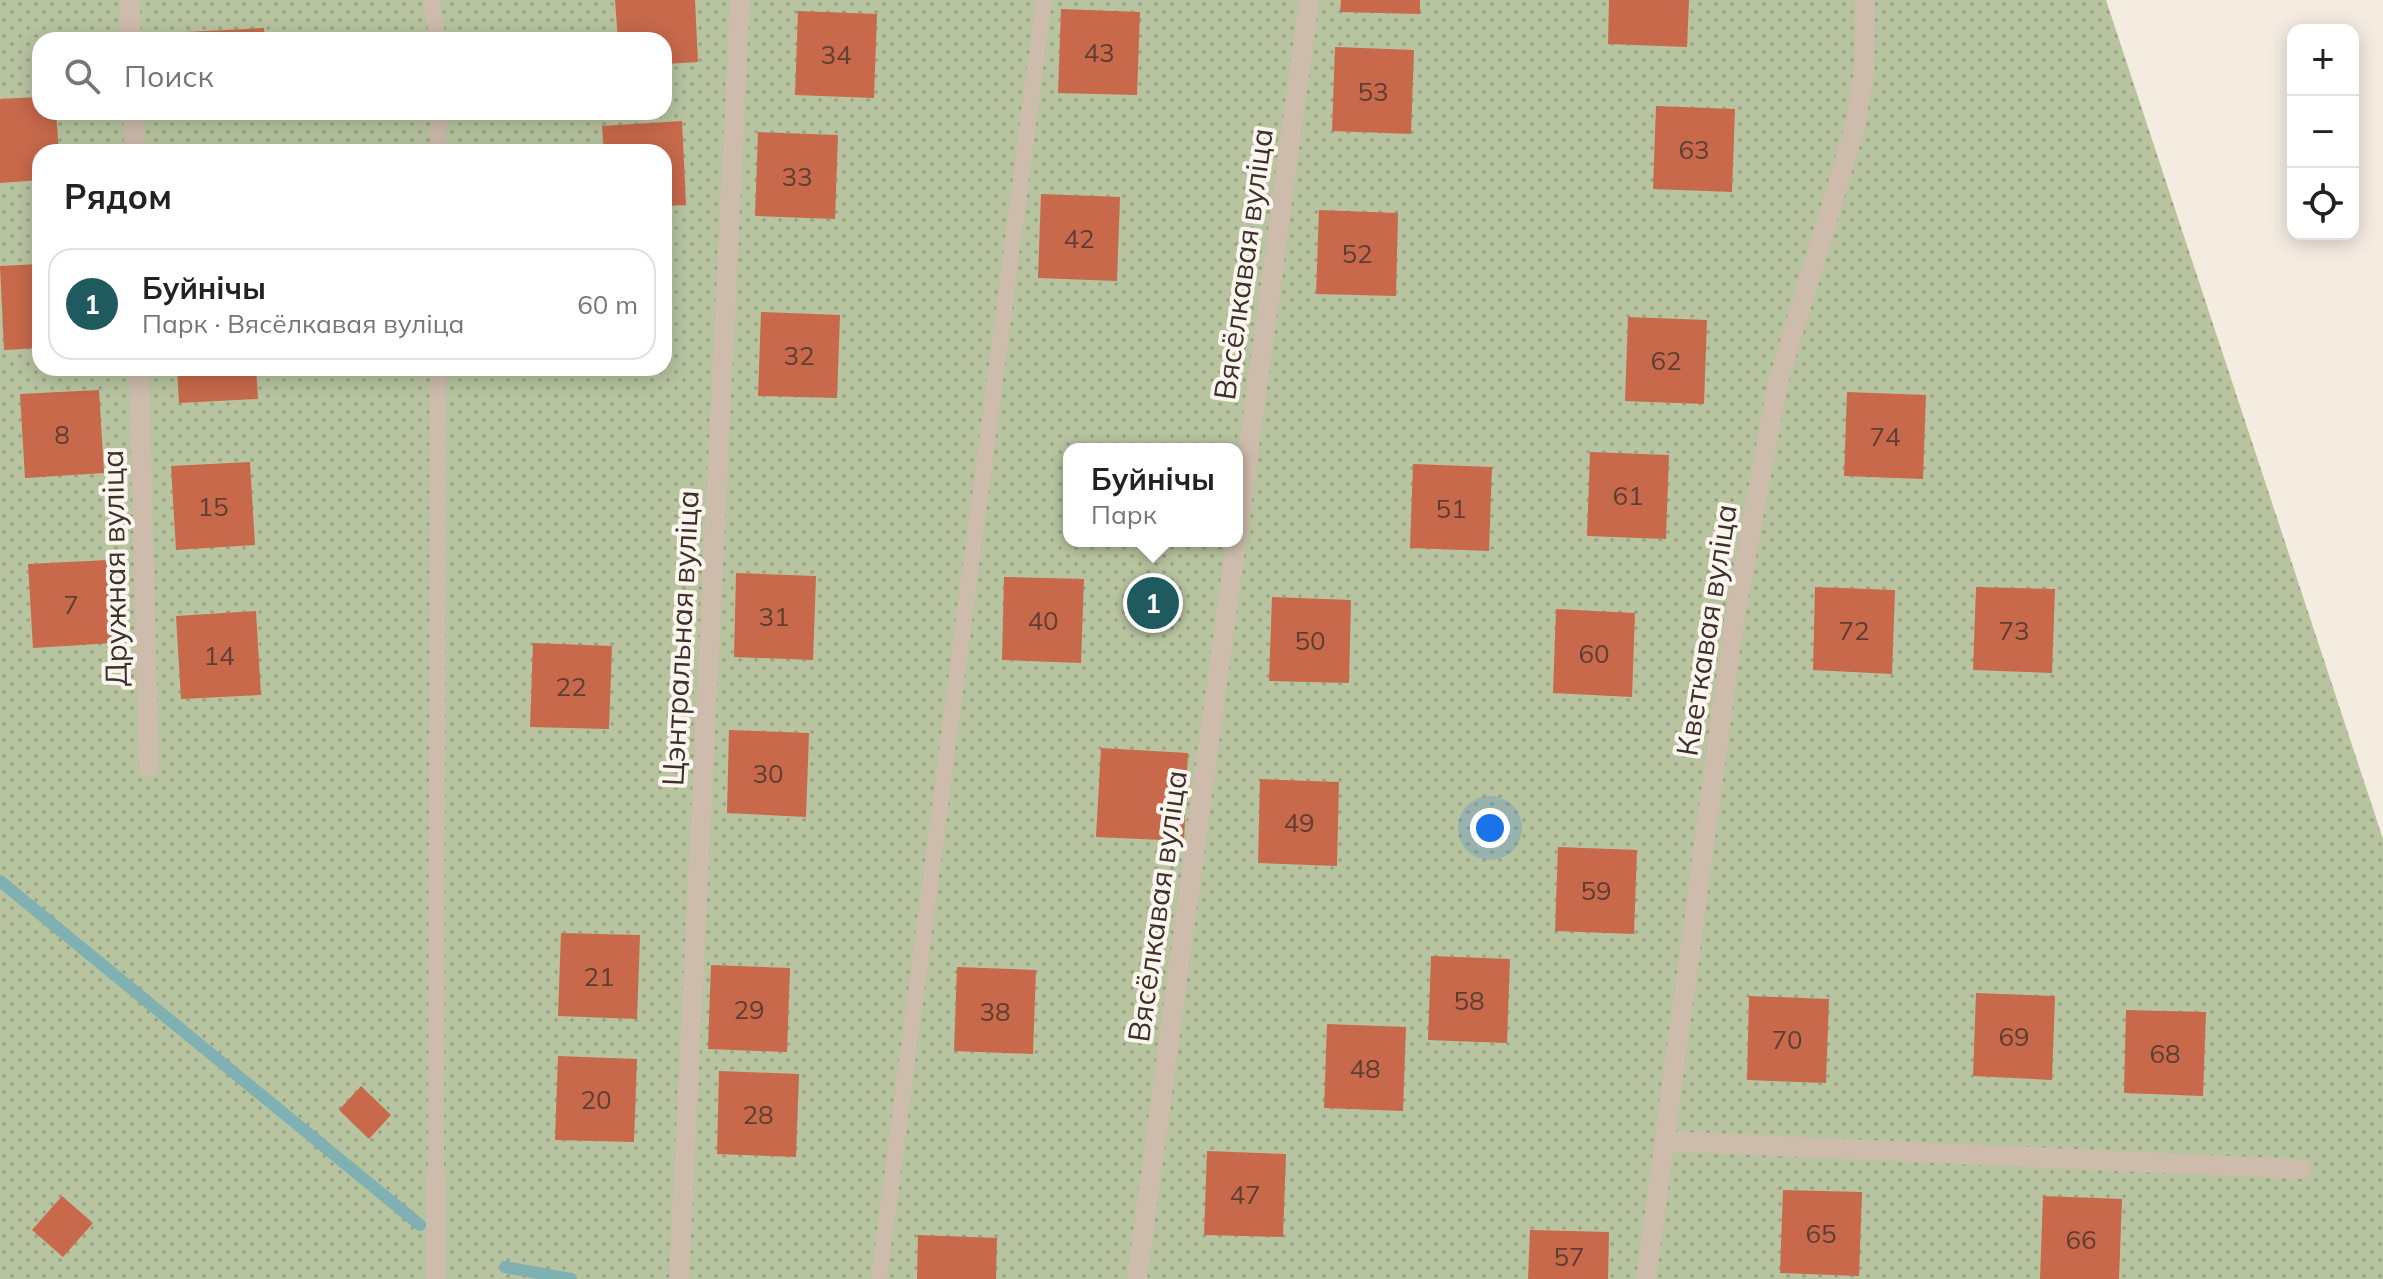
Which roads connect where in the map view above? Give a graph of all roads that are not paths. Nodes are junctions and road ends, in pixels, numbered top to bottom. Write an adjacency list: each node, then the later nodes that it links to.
1 (130, 0): 7 (street)
2 (431, 0): 8 (lane)
3 (740, 0): 22 (street, Цэнтральная вуліца)
4 (1044, 0): 23 (lane)
5 (1309, 0): 15 (street, Вясёлкавая вуліца)
6 (1865, 0): 18 (street, Кветкавая вуліца)
7 (131, 32)
8 (437, 32)
9 (133, 120): 11 (street)
10 (438, 120): 12 (lane)
11 (134, 144)
12 (438, 144)
13 (139, 376): 17 (street, Дружная вуліца)
14 (438, 376): 20 (lane)
15 (1243, 494)
16 (1236, 547): 24 (street, Вясёлкавая вуліца)
17 (149, 767)
18 (1665, 1141): 19 (street); 25 (street, Кветкавая вуліца)
19 (2301, 1169)
20 (436, 1178): 21 (street)
21 (436, 1279)
22 (679, 1279)
23 (879, 1279)
24 (1137, 1279)
25 (1646, 1279)

